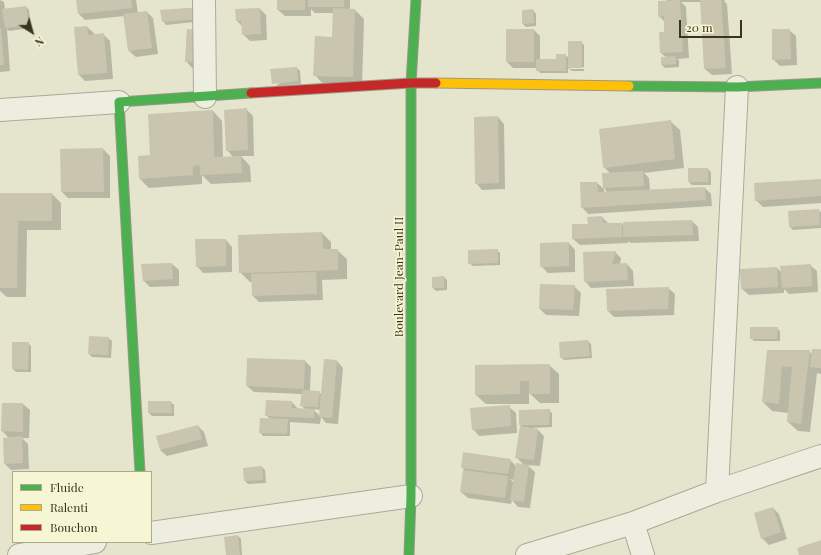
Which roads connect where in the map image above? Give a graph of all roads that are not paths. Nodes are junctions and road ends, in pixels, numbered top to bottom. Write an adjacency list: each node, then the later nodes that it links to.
1 (204, 0): 6 (street)
2 (416, 0): 4 (street, Boulevard Jean-Paul II)
3 (821, 82): 5 (street)
4 (411, 83): 5 (street); 6 (street); 12 (street, Boulevard Jean-Paul II)
5 (737, 87): 11 (street)
6 (205, 97): 7 (street)
7 (119, 102): 8 (street); 10 (street)
8 (0, 110)
9 (821, 456): 11 (street)
10 (140, 471)
11 (717, 491): 13 (street)
12 (410, 496): 14 (street); 17 (street, Boulevard Jean-Paul II)
13 (633, 523): 18 (street); 19 (street)
14 (152, 533)
15 (89, 543): 16 (street)
16 (19, 555)
17 (409, 555)
18 (527, 555)
19 (642, 555)

